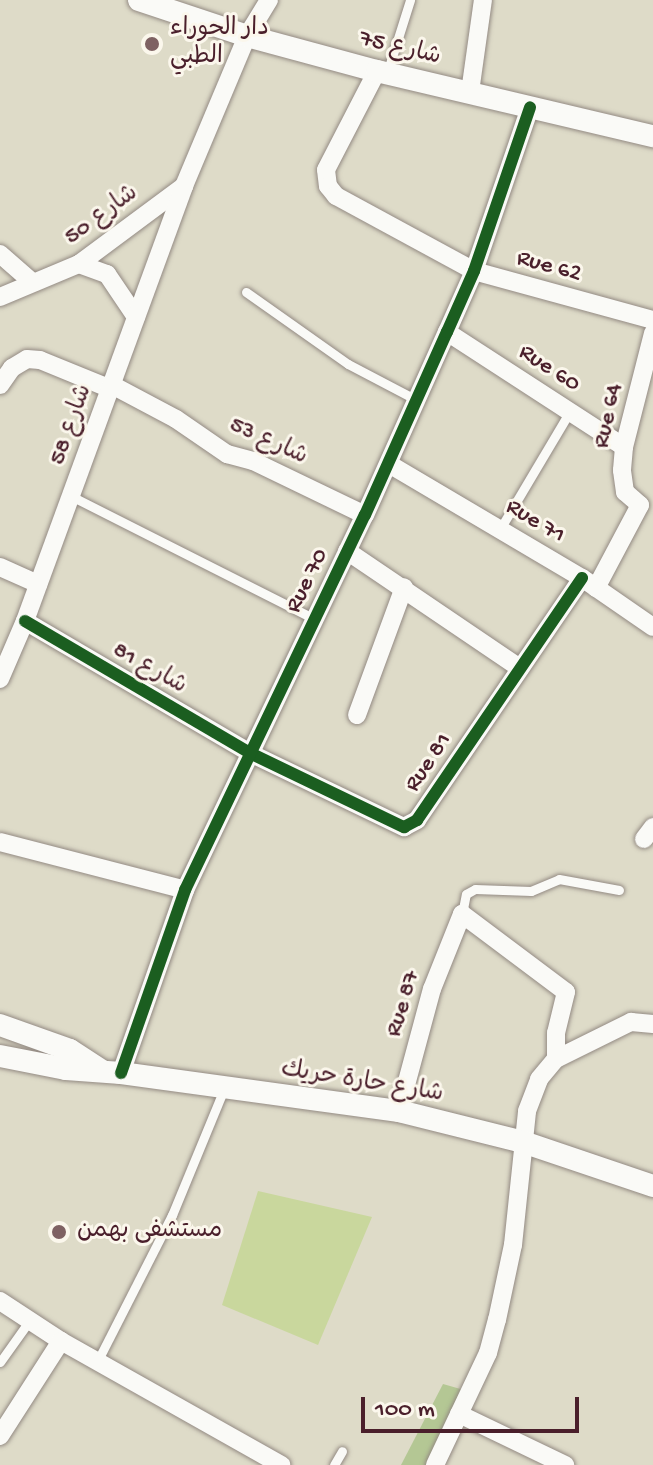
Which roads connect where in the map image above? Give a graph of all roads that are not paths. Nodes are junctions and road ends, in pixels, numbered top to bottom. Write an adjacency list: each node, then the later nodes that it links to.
1 (139, 0): 5 (street, شارع 75)
2 (269, 0): 5 (street, شارع 58)
3 (410, 0): 6 (lane)
4 (483, 0): 7 (street)
5 (247, 36): 6 (street, شارع 75); 10 (street, شارع 58)
6 (382, 72): 7 (street, شارع 75); 13 (street, Rue 62)
7 (470, 92): 8 (street, شارع 75)
8 (530, 107): 9 (street, شارع 75); 13 (street, Rue 70)
9 (653, 136)
10 (184, 186): 12 (street, شارع 50); 17 (street, شارع 58)
11 (0, 254): 14 (street)
12 (79, 264): 14 (street, شارع 50); 17 (street)
13 (474, 271): 18 (street, Rue 62); 19 (street, Rue 70)
14 (32, 282): 16 (street, شارع 50)
15 (246, 292): 23 (lane)
16 (0, 297)
17 (136, 317): 22 (street, شارع 58)
18 (653, 320)
19 (447, 332): 23 (street, Rue 70); 24 (street, Rue 60)
20 (653, 333): 25 (street, Rue 64)
21 (0, 385): 22 (street, شارع 53)
22 (111, 387): 27 (street, شارع 58); 29 (street, شارع 53)
23 (417, 400): 26 (street, Rue 70)
24 (570, 411): 25 (street, Rue 60); 30 (lane)
25 (624, 447): 28 (street, Rue 64)
26 (389, 464): 29 (street, Rue 70); 30 (street, Rue 71)
27 (71, 496): 34 (street, شارع 58); 36 (lane)
28 (647, 508): 33 (street, Rue 64)
29 (365, 515): 31 (street, Rue 70)
30 (500, 529): 33 (street, Rue 71)
31 (347, 551): 35 (street); 36 (street, Rue 70)
32 (0, 567): 34 (street)
33 (589, 583): 38 (street, Rue 71); 39 (street, Rue 81)
34 (38, 584): 37 (street, شارع 58)
35 (404, 587): 39 (street); 41 (street)
36 (314, 619): 42 (street, Rue 70)
37 (25, 621): 40 (street, شارع 58); 42 (street, شارع 81)
38 (653, 627)
39 (520, 668): 42 (street, Rue 81)
40 (0, 679)
41 (357, 715)
42 (252, 754): 44 (street, Rue 70)
43 (0, 842): 44 (street)
44 (185, 890): 51 (street, Rue 70)
45 (619, 890): 46 (lane)
46 (462, 914): 50 (street); 53 (street, Rue 87)
47 (653, 1024): 50 (street)
48 (0, 1025): 51 (street, شارع حارة حريك)
49 (0, 1056): 51 (street, شارع حارة حريك)
50 (556, 1059): 54 (street)
51 (112, 1072): 52 (street, شارع حارة حريك)
52 (224, 1089): 53 (street, شارع حارة حريك); 60 (lane)
53 (399, 1111): 54 (street, شارع حارة حريك)
54 (523, 1142): 55 (street, شارع حارة حريك); 61 (street)
55 (653, 1186)
56 (0, 1301): 57 (street)
57 (30, 1320): 58 (street); 59 (lane)
58 (61, 1341): 60 (street); 62 (street)
59 (0, 1362)
60 (97, 1362): 64 (street)
61 (459, 1414): 66 (street); 67 (street)
62 (0, 1436)
63 (342, 1451): 65 (lane)
64 (281, 1465)
65 (334, 1465)
66 (435, 1465)
67 (565, 1465)

